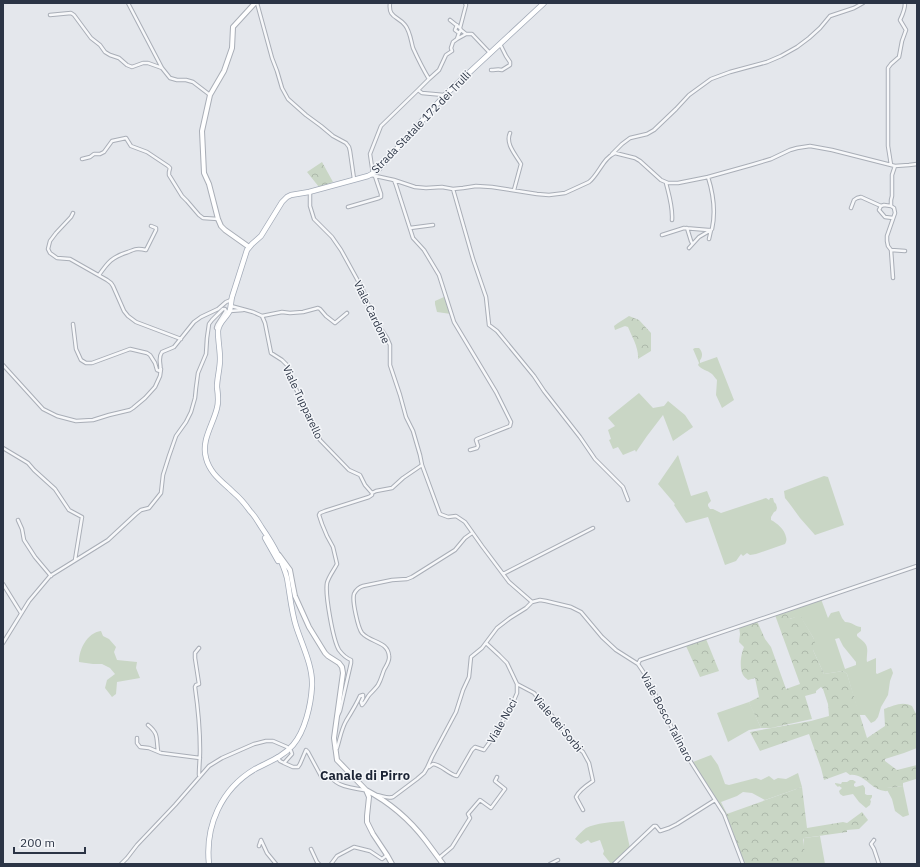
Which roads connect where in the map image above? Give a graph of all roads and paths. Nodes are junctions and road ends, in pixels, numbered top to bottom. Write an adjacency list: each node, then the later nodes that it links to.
1 (128, 3): 17 (street)
2 (256, 3): 21 (street); 31 (street)
3 (390, 3): 19 (street)
4 (465, 3): 11 (street)
5 (544, 3): 15 (main road, Strada Statale 172 dei Trulli)
6 (863, 3): 24 (street)
7 (904, 3): 27 (street)
8 (50, 15): 17 (street)
9 (450, 20): 10 (street)
10 (457, 25): 11 (street); 12 (street)
11 (461, 29): 12 (street); 13 (street)
12 (459, 33): 14 (street)
13 (466, 34): 14 (street); 16 (street)
14 (457, 39): 19 (street)
15 (500, 44): 16 (main road, Strada Statale 172 dei Trulli); 18 (street)
16 (490, 53): 22 (main road, Strada Statale 172 dei Trulli)
17 (162, 68): 21 (street)
18 (491, 70)
19 (429, 80): 20 (street)
20 (418, 90): 22 (street); 29 (street)
21 (210, 95): 43 (street)
22 (445, 95): 29 (main road, Strada Statale 172 dei Trulli)
23 (510, 133): 35 (street)
24 (612, 154): 33 (street); 35 (street)
25 (82, 159): 43 (street)
26 (917, 164): 28 (street)
27 (891, 165): 28 (street); 30 (street)
28 (895, 166): 38 (street)
29 (373, 175): 31 (main road, Strada Statale 172 dei Trulli); 32 (street); 39 (street)
30 (708, 177): 33 (street); 49 (street)
31 (354, 180): 36 (main road, Strada Statale 172 dei Trulli)
32 (394, 180): 34 (street); 47 (street)
33 (666, 182): 44 (street)
34 (453, 188): 35 (street); 73 (street)
35 (514, 190)
36 (310, 192): 53 (main road, Strada Statale 172 dei Trulli); 71 (street, Viale Cardone)
37 (881, 206): 38 (street); 40 (street); 42 (street)
38 (892, 206): 42 (street)
39 (348, 207)
40 (851, 208)
41 (73, 213): 57 (street)
42 (893, 218): 55 (street)
43 (218, 219): 53 (street)
44 (672, 220)
45 (433, 225): 47 (street)
46 (151, 226): 57 (street)
47 (410, 228): 70 (street)
48 (687, 228): 49 (street); 50 (street); 52 (street)
49 (711, 230): 51 (street); 52 (street)
50 (662, 235)
51 (709, 239)
52 (692, 243): 54 (street)
53 (249, 247): 59 (main road, Strada Statale 172 dei Trulli)
54 (689, 248)
55 (892, 250): 56 (street); 58 (street)
56 (905, 251)
57 (99, 276): 66 (street)
58 (893, 278)
59 (231, 300): 60 (main road, Strada Statale 172 dei Trulli); 66 (street)
60 (230, 308): 61 (street); 61 (street); 65 (main road)
61 (246, 310): 63 (street)
62 (347, 313): 63 (street)
63 (262, 316): 72 (street, Viale Tupparello)
64 (73, 324): 68 (street)
65 (218, 330): 74 (main road); 78 (street)
66 (181, 339): 68 (street)
67 (3, 365): 68 (street)
68 (161, 369)
69 (3, 448): 78 (street)
70 (470, 450)
71 (422, 465): 72 (street); 77 (street, Viale Cardone)
72 (372, 493): 91 (street)
73 (628, 500)
74 (247, 507): 80 (main road); 80 (main road)
75 (18, 520): 82 (street)
76 (593, 528): 81 (street)
77 (472, 532): 81 (street); 95 (street)
78 (75, 560): 82 (street)
79 (917, 566): 89 (street)
80 (286, 569): 91 (street); 99 (main road)
81 (503, 574): 84 (street)
82 (51, 576): 85 (street)
83 (3, 584): 85 (street)
84 (532, 602): 87 (street); 89 (street, Viale Bosco Talinaro)
85 (22, 613): 86 (street)
86 (3, 643)
87 (486, 643): 90 (street); 101 (street)
88 (199, 648): 98 (street)
89 (638, 664): 106 (street, Viale Bosco Talinaro)
90 (517, 684): 101 (street, Viale Noci); 107 (street, Viale dei Sorbi)
91 (337, 716): 95 (street)
92 (148, 725): 96 (street)
93 (137, 738): 96 (street)
94 (287, 747): 102 (street)
95 (335, 749): 104 (street)
96 (158, 751): 98 (street)
97 (291, 751): 100 (street)
98 (200, 758): 102 (street)
99 (277, 758): 100 (street); 115 (main road)
100 (284, 763): 104 (street)
101 (427, 768): 105 (street)
102 (199, 776): 114 (street)
103 (497, 777): 112 (street)
104 (366, 790): 105 (street); 111 (street)
105 (374, 794): 112 (street)
106 (715, 800): 122 (street); 123 (street, Viale Bosco Talinaro)
107 (583, 810)
108 (874, 840): 124 (street)
109 (259, 846): 116 (street)
110 (311, 849): 117 (street)
111 (387, 855): 118 (street); 119 (street)
112 (438, 859): 120 (street)
113 (558, 860): 121 (street)
114 (121, 864)
115 (209, 864)
116 (276, 864)
117 (319, 864)
118 (331, 864)
119 (392, 864)
120 (443, 864)
121 (550, 864)
122 (614, 864)
123 (743, 864)
124 (879, 864)

